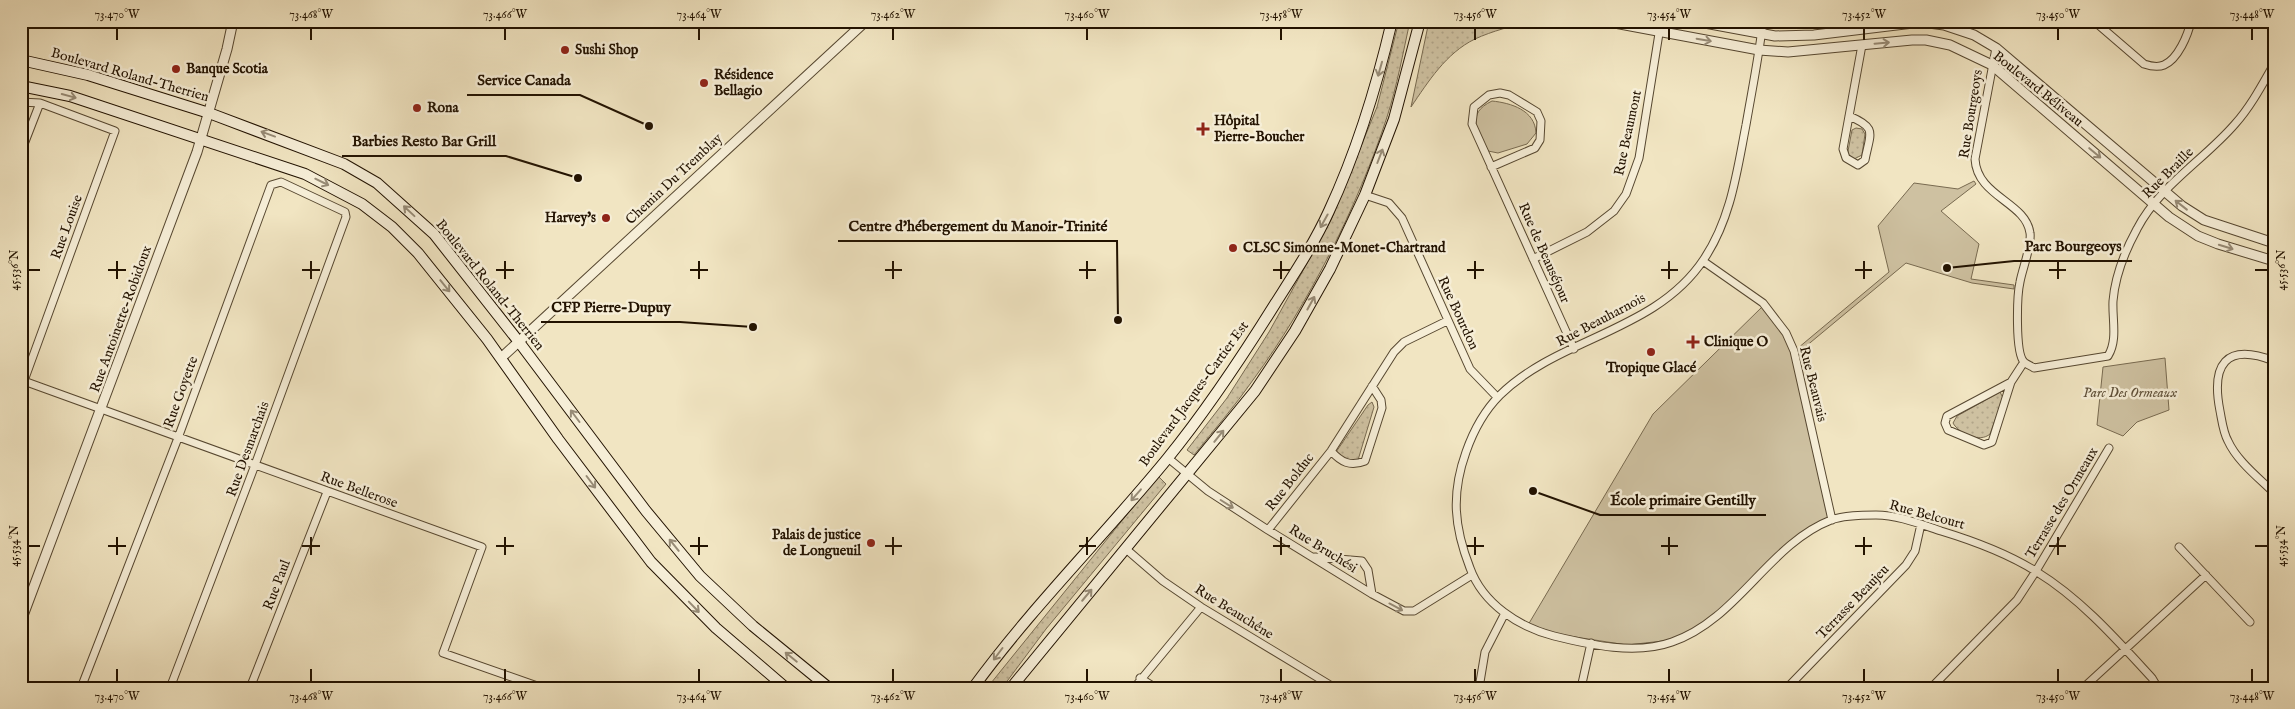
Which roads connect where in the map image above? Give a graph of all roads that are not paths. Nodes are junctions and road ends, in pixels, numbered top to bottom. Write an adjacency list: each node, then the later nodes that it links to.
1 (233, 21): 22 (street, Rue Antoinette-Robidoux)
2 (866, 21): 36 (street, Chemin Du Tremblay)
3 (1392, 21): 50 (main road, Boulevard Jacques-Cartier Est, one-way to 50)
4 (1420, 21): 28 (main road, one-way to 4)
5 (1604, 21): 11 (street, Boulevard Béliveau)
6 (1661, 21): 11 (street, Rue Beaumont)
7 (1694, 21): 12 (street, Boulevard Béliveau)
8 (1763, 21): 12 (street, Rue Beauharnois)
9 (2094, 21): 10 (street)
10 (2191, 21)
11 (1659, 32): 15 (street, Boulevard Béliveau, one-way to 15); 32 (street, Rue Beaumont)
12 (1761, 33): 14 (street, Boulevard Béliveau); 15 (street, Rue Beauharnois)
13 (1862, 45): 15 (street, Boulevard Béliveau); 18 (street, Boulevard Béliveau, one-way to 18); 23 (street)
14 (1996, 48): 18 (street, Rue Bourgeoys); 27 (street, Boulevard Béliveau)
15 (1759, 50): 33 (street, Rue Beauharnois)
16 (21, 60): 22 (main road, Boulevard Roland-Therrien)
17 (2274, 64): 27 (street, Rue Braille)
18 (1992, 66): 29 (street, Boulevard Béliveau, one-way to 29); 40 (street, Rue Bourgeoys)
19 (21, 86): 24 (main road, one-way to 24)
20 (21, 102): 21 (street)
21 (40, 103): 25 (street); 41 (street, Rue Louise)
22 (209, 112): 24 (street, Rue Antoinette-Robidoux); 36 (main road, Boulevard Roland-Therrien, one-way to 22)
23 (1849, 116): 23 (street)
24 (202, 139): 38 (main road, one-way to 38); 46 (street, Rue Antoinette-Robidoux)
25 (21, 152)
26 (1491, 167): 26 (street, Rue de Beauséjour); 32 (street, Rue de Beauséjour)
27 (2166, 192): 29 (street, Rue Braille); 31 (street, Boulevard Béliveau, one-way to 27)
28 (1365, 194): 35 (street, Rue Bourdon); 52 (main road, one-way to 28)
29 (2153, 203): 34 (street, Boulevard Béliveau, one-way to 34); 40 (street, Rue Braille)
30 (346, 218): 47 (street, Rue Goyette); 51 (street, Rue Desmarchais)
31 (2274, 243)
32 (1533, 259): 37 (street, Rue de Beauséjour)
33 (1703, 261): 37 (street, Rue Beauharnois); 55 (street, Rue Beauvais)
34 (2274, 261)
35 (1447, 321): 43 (street, Rue Bolduc); 45 (street, Rue Bourdon)
36 (519, 342): 38 (street, Chemin Du Tremblay); 78 (main road, Boulevard Roland-Therrien, one-way to 36)
37 (1574, 349): 45 (street, Rue Beauharnois)
38 (501, 358): 77 (main road, one-way to 77)
39 (2274, 361): 54 (street)
40 (2024, 362): 42 (street)
41 (23, 380): 44 (street, Rue Louise); 46 (street, Rue Bellerose)
42 (2010, 382): 42 (street)
43 (1372, 386): 49 (street, Rue Bolduc); 49 (street, Rue Bolduc)
44 (21, 389)
45 (1497, 398): 62 (street, Rue Beauharnois)
46 (102, 409): 47 (street, Rue Bellerose); 67 (street, Rue Antoinette-Robidoux)
47 (178, 438): 51 (street, Rue Bellerose); 73 (street, Rue Goyette)
48 (2109, 448): 61 (street, Terrasse des Ormeaux)
49 (1331, 451): 57 (street, Rue Bolduc)
50 (1168, 458): 52 (street, Rue Bruchési); 79 (main road, Boulevard Jacques-Cartier Est, one-way to 79)
51 (255, 465): 53 (street, Rue Bellerose); 74 (street, Rue Desmarchais)
52 (1189, 474): 57 (street, Rue Bruchési, one-way to 57); 59 (main road)
53 (327, 492): 75 (street, Rue Paul); 76 (street, Rue Bellerose)
54 (2274, 493)
55 (1832, 520): 56 (street, Rue Belcourt); 69 (street, Rue Belcourt)
56 (1921, 524): 61 (street, Rue Belcourt); 85 (street, Terrasse Beaujeu)
57 (1268, 530): 60 (street, Rue Bruchési)
58 (2179, 547): 63 (street)
59 (1126, 549): 65 (street, Rue Beauchêne); 72 (main road, one-way to 59)
60 (1312, 557): 64 (street, Rue Bruchési); 64 (street)
61 (2036, 571): 70 (street, Rue Belcourt); 86 (street, Terrasse des Ormeaux)
62 (1472, 575): 64 (street, Rue Bruchési, one-way to 62); 66 (street, Rue Beauharnois)
63 (2206, 575): 68 (street); 70 (street)
64 (1372, 594)
65 (1201, 607): 71 (street); 82 (street, Rue Beauchêne)
66 (1504, 613): 69 (street, Rue Belcourt); 83 (street)
67 (21, 622)
68 (2250, 622)
69 (1591, 643): 84 (street)
70 (2124, 648): 87 (street); 88 (street, Rue Belcourt)
71 (1140, 678): 80 (street); 81 (street)
72 (1016, 686)
73 (81, 688)
74 (170, 688)
75 (250, 688)
76 (543, 688)
77 (786, 688)
78 (829, 688)
79 (973, 688)
80 (1134, 688)
81 (1156, 688)
82 (1335, 688)
83 (1479, 688)
84 (1581, 688)
85 (1787, 688)
86 (1931, 688)
87 (2083, 688)
88 (2158, 688)

